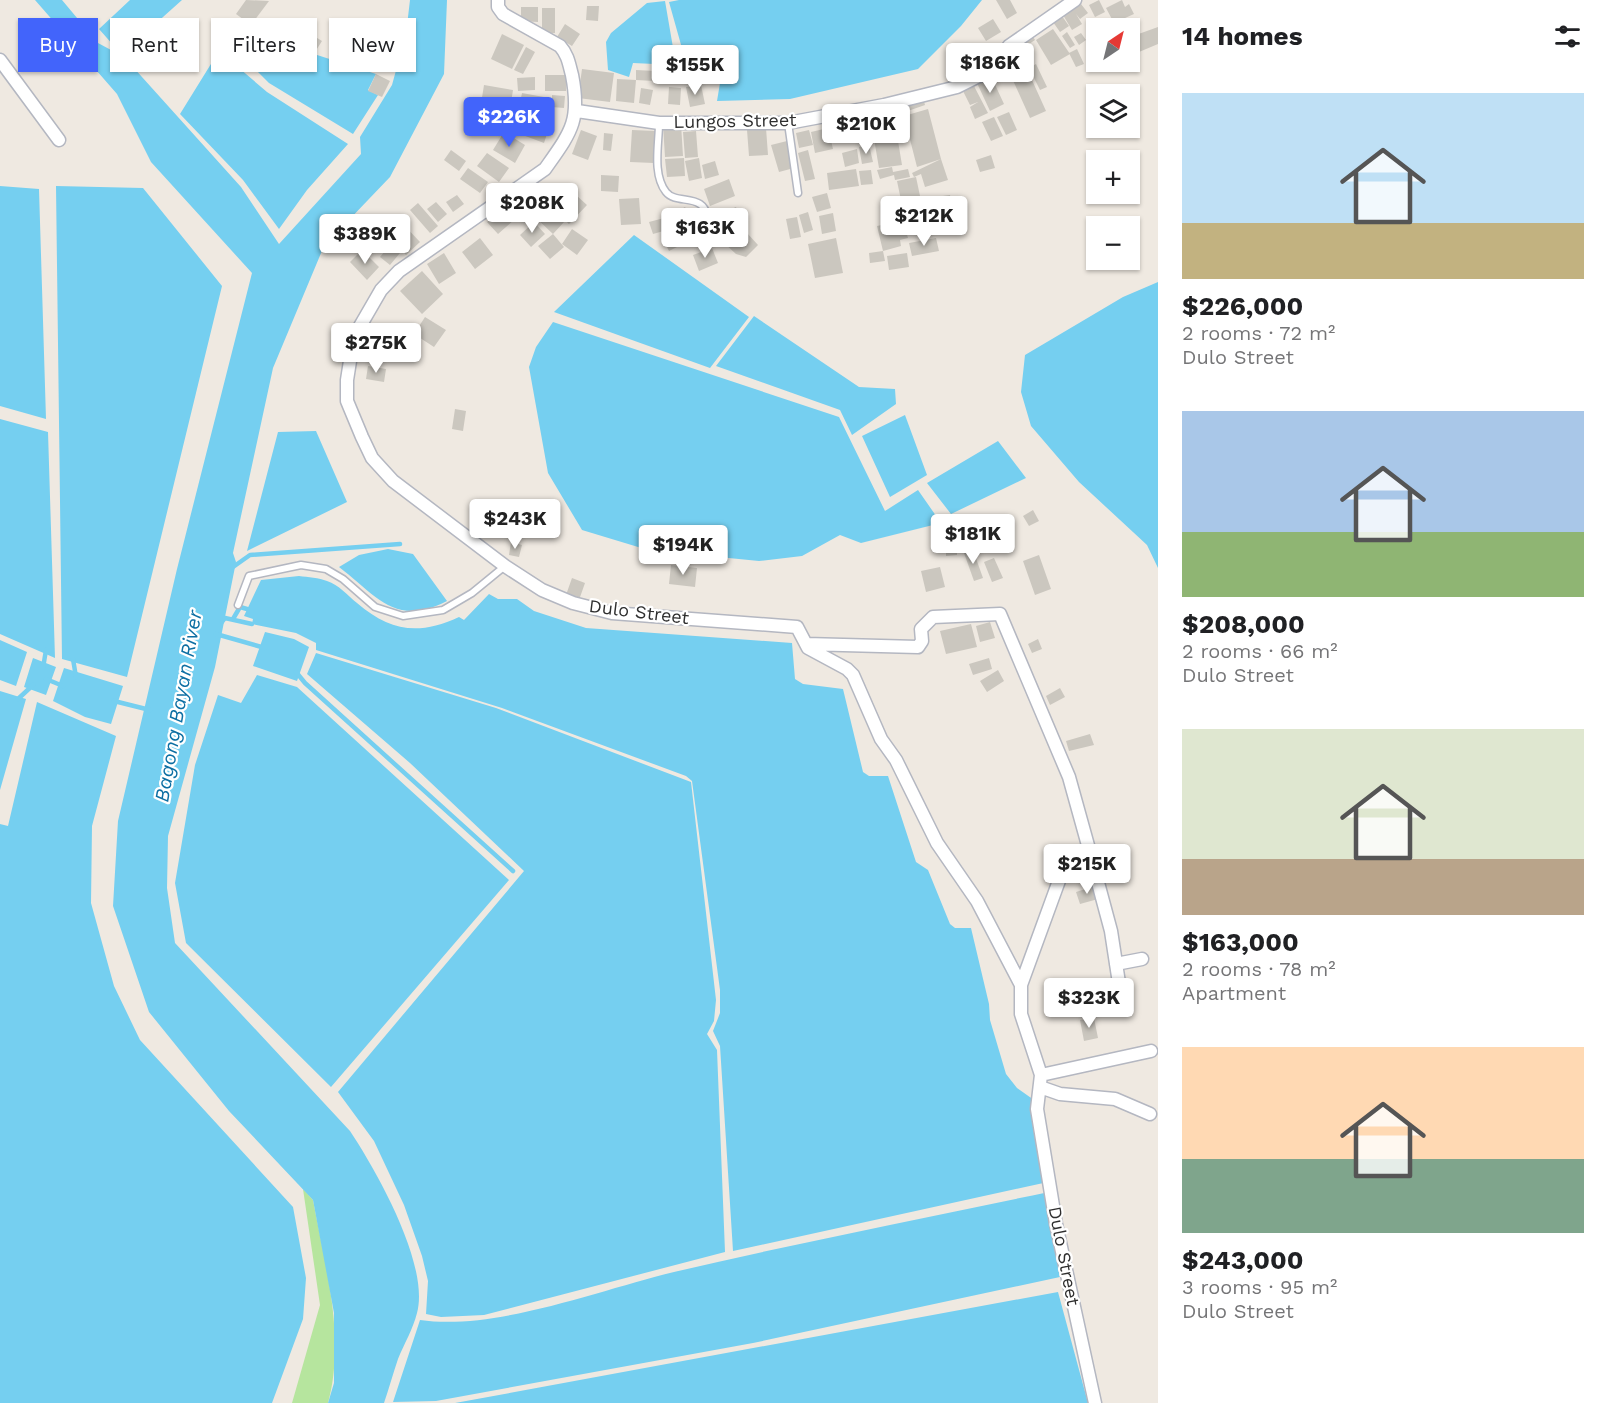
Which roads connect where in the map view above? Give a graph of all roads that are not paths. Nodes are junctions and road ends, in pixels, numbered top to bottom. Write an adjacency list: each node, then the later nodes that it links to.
1 (498, 0): 4 (street)
2 (1075, 0): 6 (street, Lungos Street)
3 (0, 60): 7 (street)
4 (577, 111): 5 (street, Lungos Street); 10 (street, Dulo Street)
5 (659, 123): 6 (street, Lungos Street); 9 (lane)
6 (788, 123): 8 (lane)
7 (59, 140)
8 (798, 193)
9 (714, 238)
10 (505, 566): 11 (lane); 12 (street, Dulo Street)
11 (238, 605)
12 (804, 644): 13 (street); 16 (street, Dulo Street)
13 (1089, 849): 15 (street); 16 (street)
14 (1142, 959): 15 (street)
15 (1116, 964): 17 (street)
16 (1021, 985): 19 (street)
17 (1121, 996)
18 (1151, 1051): 19 (street)
19 (1041, 1081): 20 (street); 21 (street, Dulo Street)
20 (1150, 1114)
21 (1095, 1403)

